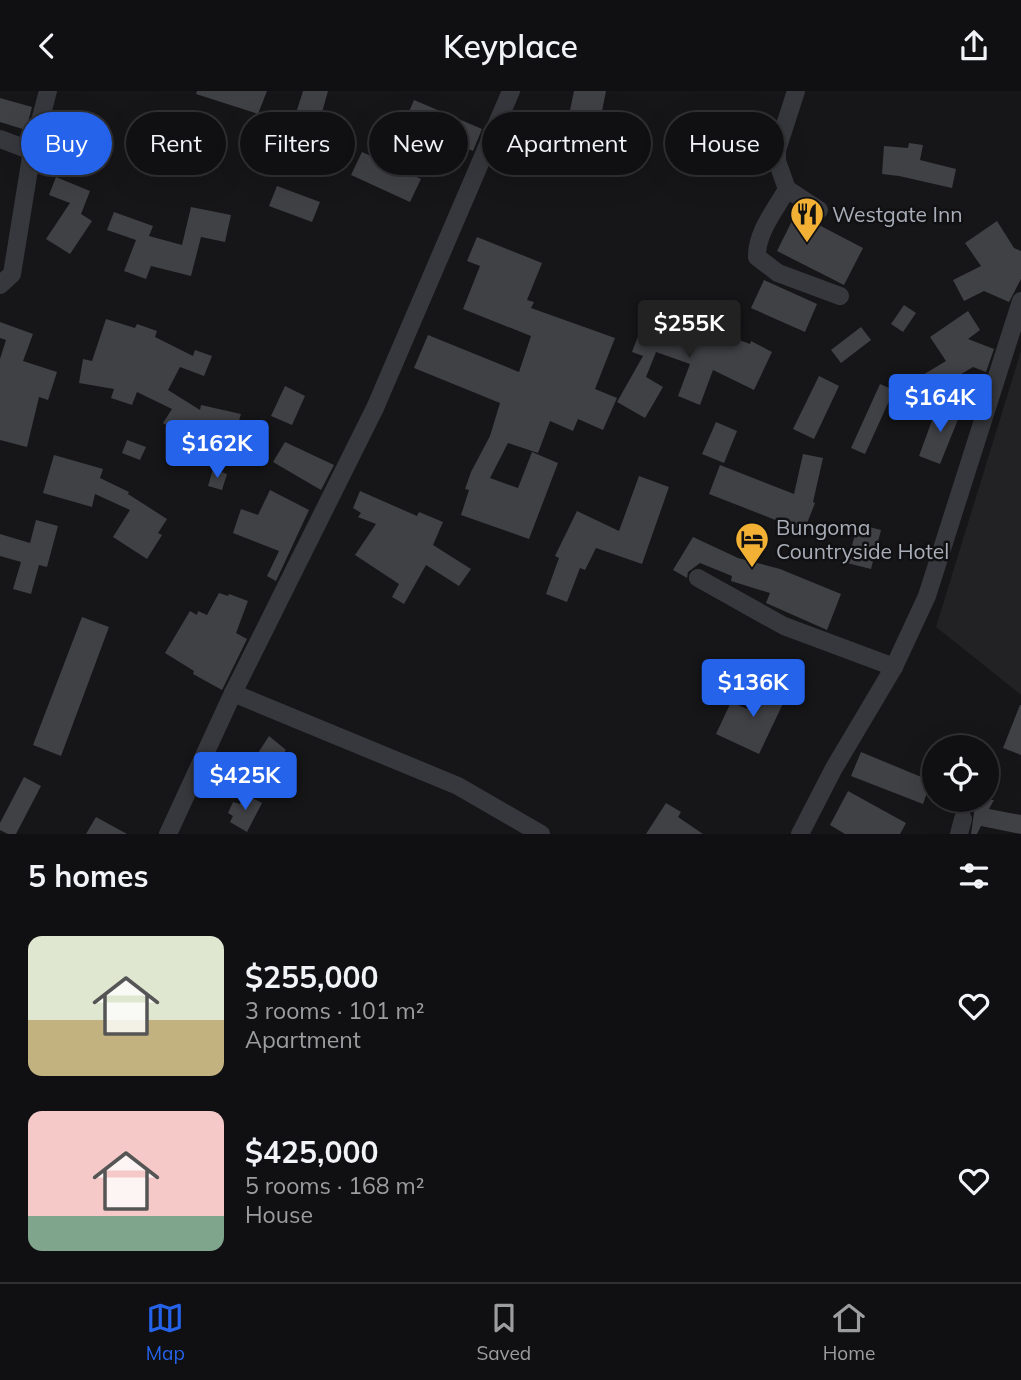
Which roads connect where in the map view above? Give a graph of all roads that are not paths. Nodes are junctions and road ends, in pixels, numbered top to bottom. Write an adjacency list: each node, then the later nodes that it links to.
1 (48, 91): 4 (street)
2 (511, 91): 15 (street)
3 (796, 91): 8 (street)
4 (42, 112)
5 (0, 139): 6 (street)
6 (21, 147)
7 (28, 175): 10 (street)
8 (787, 189): 9 (street); 11 (street)
9 (819, 210)
10 (0, 285)
11 (840, 296)
12 (1021, 301): 14 (street)
13 (698, 578): 14 (street)
14 (894, 667): 18 (street)
15 (233, 693): 16 (street); 17 (street)
16 (168, 834)
17 (541, 834)
18 (800, 834)

